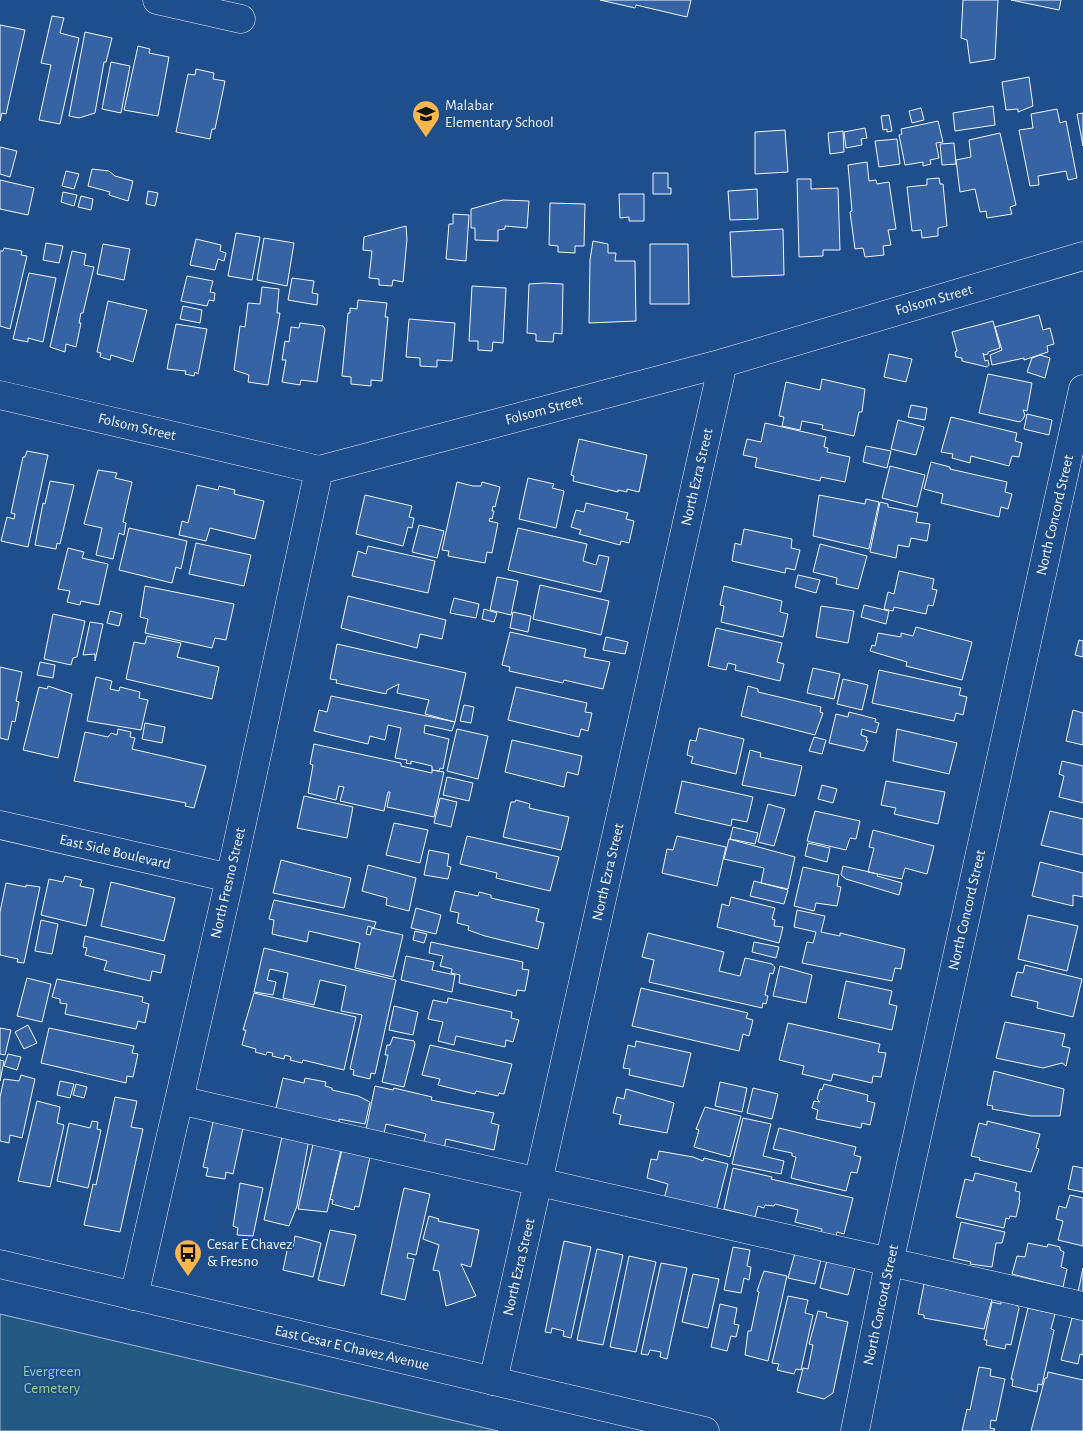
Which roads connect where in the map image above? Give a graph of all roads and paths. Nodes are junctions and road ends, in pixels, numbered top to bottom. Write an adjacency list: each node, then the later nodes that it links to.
1 (157, 0): 2 (street)
2 (241, 19)
3 (1083, 256): 4 (street, Folsom Street)
4 (723, 363): 7 (street, Folsom Street); 11 (street, North Ezra Street)
5 (1083, 389): 12 (street, North Concord Street)
6 (0, 395): 7 (street, Folsom Street)
7 (319, 470): 9 (street, North Fresno Street)
8 (0, 825): 9 (street, East Side Boulevard)
9 (230, 878): 10 (street, North Fresno Street)
10 (179, 1100): 11 (street); 14 (street, North Fresno Street)
11 (538, 1181): 12 (street); 16 (street, North Ezra Street)
12 (889, 1263): 15 (street); 18 (street, North Concord Street)
13 (0, 1264): 14 (street, East Cesar E Chavez Avenue)
14 (134, 1296): 16 (street, East Cesar E Chavez Avenue)
15 (1083, 1306)
16 (493, 1381): 17 (street, East Cesar E Chavez Avenue)
17 (705, 1431)
18 (855, 1431)

